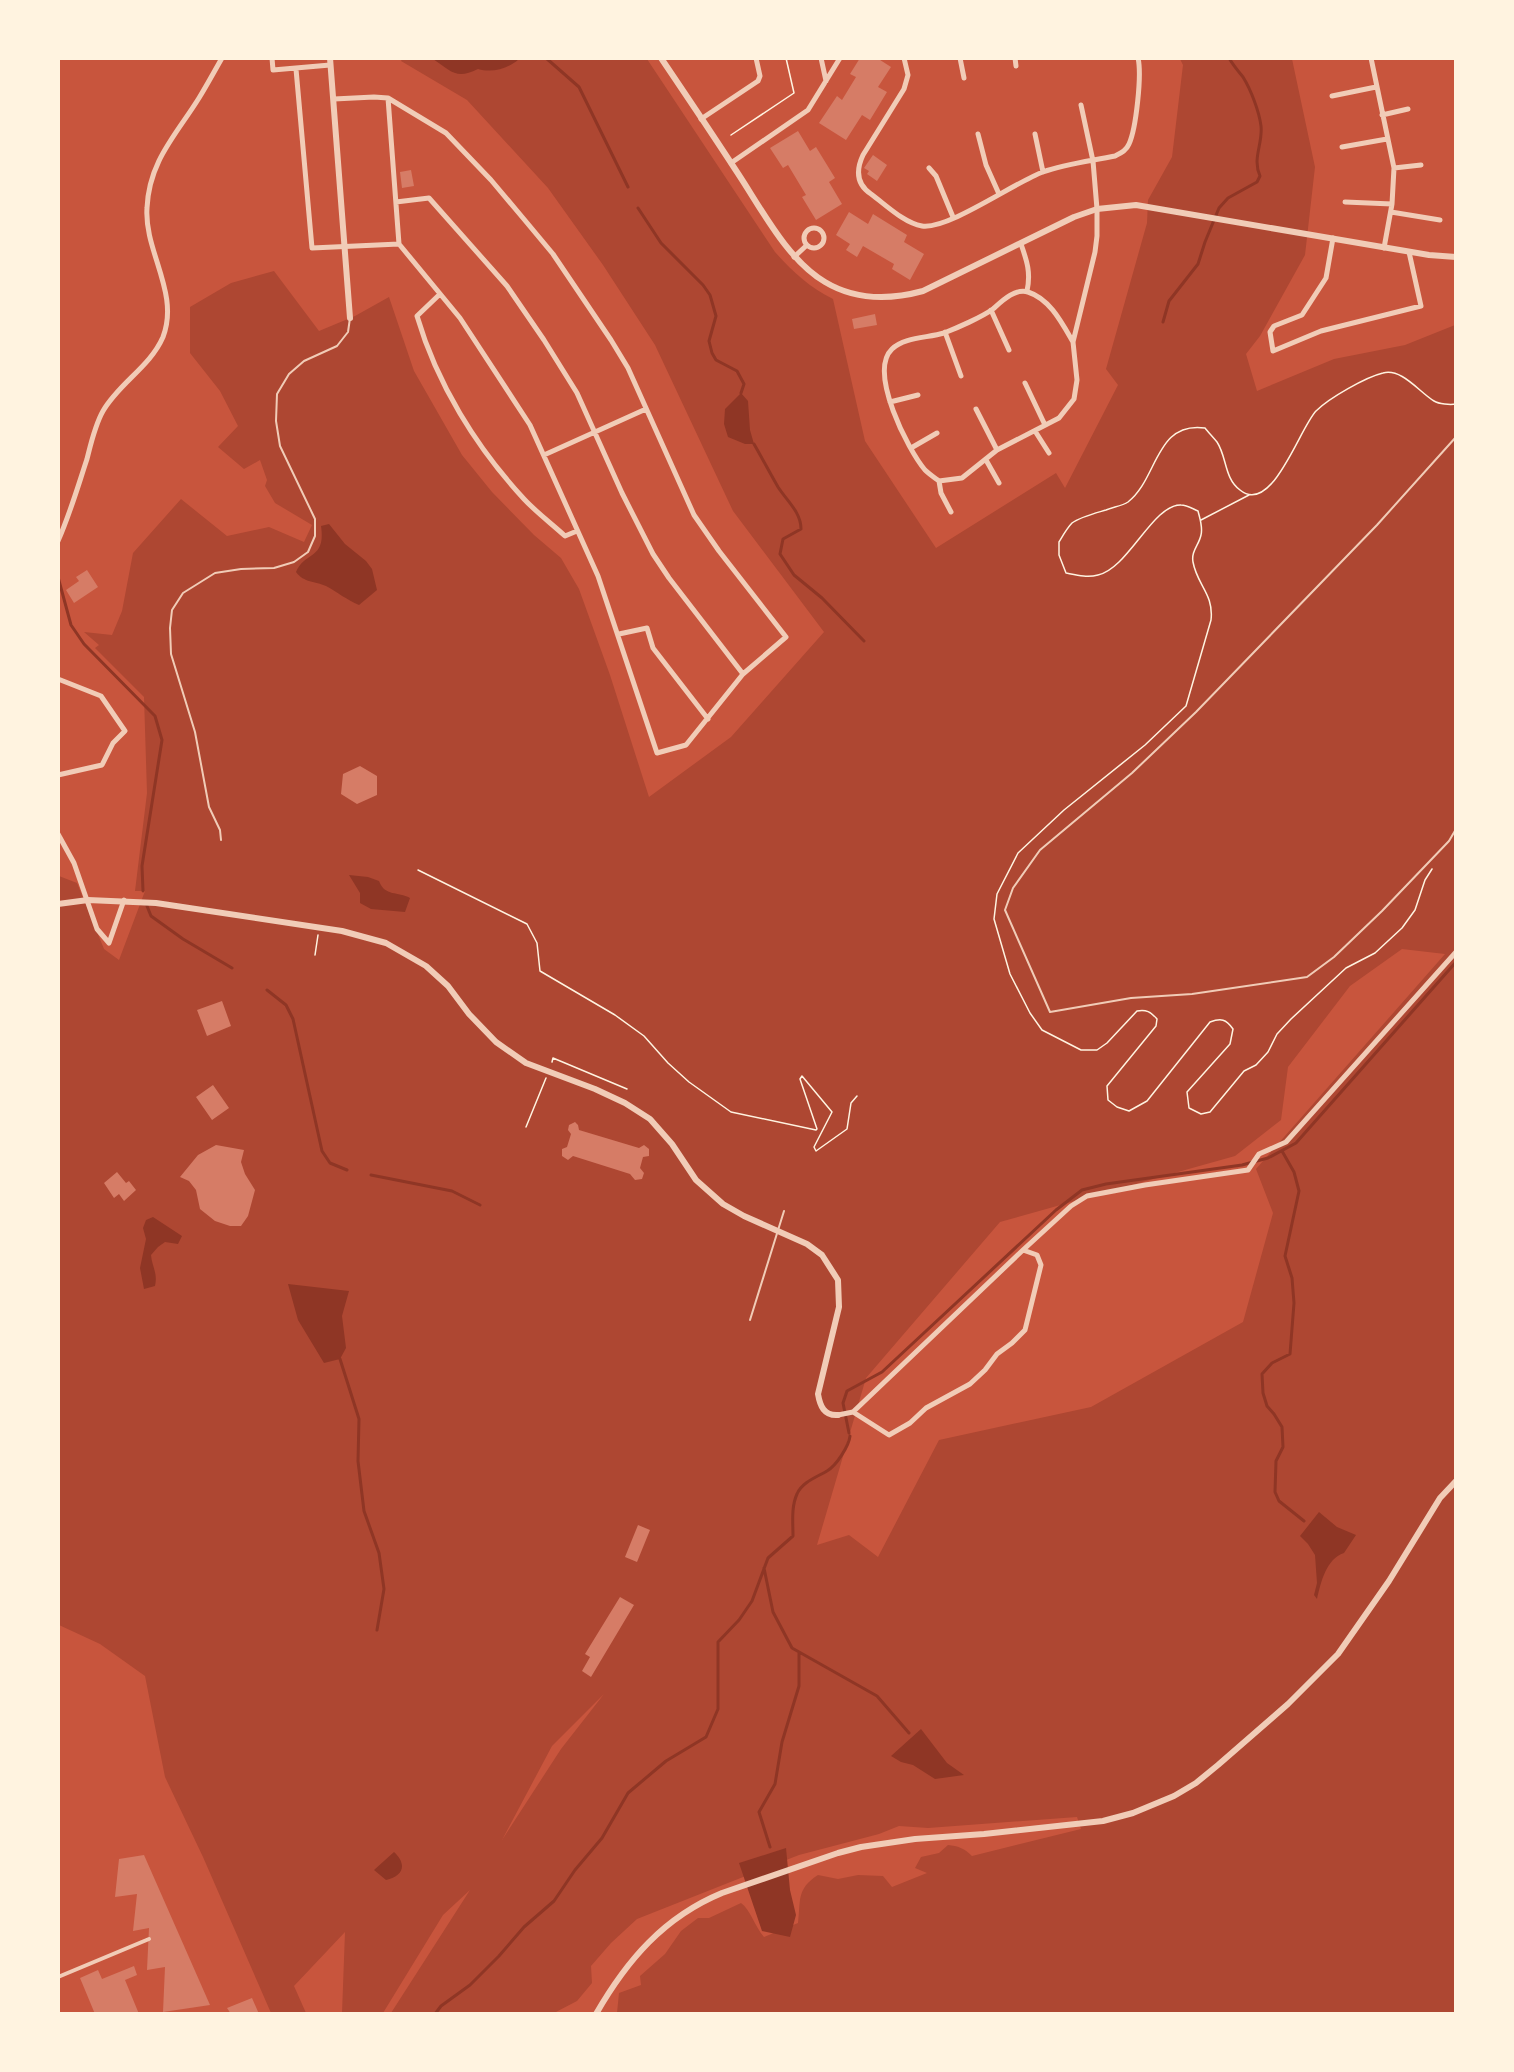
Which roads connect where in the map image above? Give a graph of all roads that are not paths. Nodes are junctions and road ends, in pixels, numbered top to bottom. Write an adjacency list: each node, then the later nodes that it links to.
1 (222, 58): 79 (street)
2 (272, 58): 14 (street)
3 (661, 58): 24 (street)
4 (756, 58): 24 (street)
5 (821, 58): 16 (street)
6 (840, 58): 16 (street)
7 (904, 58): 41 (street)
8 (960, 58): 15 (street)
9 (1015, 58): 13 (street)
10 (1138, 58): 29 (street)
11 (1371, 58): 17 (street)
12 (330, 62): 14 (street); 20 (street)
13 (1016, 66)
14 (296, 69): 47 (street)
15 (964, 78)
16 (826, 81): 30 (street)
17 (1376, 87): 18 (street); 23 (street)
18 (1332, 96)
19 (388, 98): 20 (street); 36 (street); 64 (street)
20 (334, 99): 47 (street)
21 (1081, 105): 29 (street)
22 (1408, 109): 23 (street)
23 (1382, 114): 27 (street)
24 (701, 119): 30 (street)
25 (978, 134): 35 (street)
26 (1035, 134): 34 (street)
27 (1387, 139): 28 (street); 33 (street)
28 (1342, 147)
29 (1093, 161): 34 (street); 39 (street)
30 (731, 163): 51 (street)
31 (1421, 165): 33 (street)
32 (929, 168): 41 (street)
33 (1394, 168): 38 (street)
34 (1043, 172): 35 (street)
35 (999, 194): 41 (street)
36 (396, 202): 44 (street); 67 (street)
37 (1345, 202): 38 (street)
38 (1392, 204): 40 (street)
39 (1097, 209): 43 (street); 46 (street); 57 (street)
40 (1390, 212): 42 (street); 48 (street)
41 (953, 217)
42 (1440, 220)
43 (1333, 238): 48 (street); 49 (street)
44 (399, 244): 47 (street); 53 (street)
45 (807, 244): 51 (street)
46 (1021, 244): 51 (street); 52 (street)
47 (346, 246): 55 (street)
48 (1384, 248): 49 (street)
49 (1409, 252): 50 (street)
50 (1455, 256)
51 (794, 257)
52 (1027, 291): 54 (street); 57 (street)
53 (440, 294): 73 (street); 78 (street)
54 (991, 310): 56 (street); 58 (street)
55 (350, 318): 87 (lane)
56 (945, 332): 59 (street); 62 (street)
57 (1073, 342): 65 (street)
58 (1009, 350)
59 (961, 376)
60 (1025, 383): 65 (street)
61 (918, 395): 62 (street)
62 (890, 402): 70 (street)
63 (976, 409): 71 (street)
64 (646, 410): 67 (street); 81 (street)
65 (1045, 424): 66 (street)
66 (1035, 431): 71 (street); 72 (street)
67 (596, 432): 73 (street); 81 (street)
68 (937, 433): 70 (street)
69 (1455, 437): 85 (lane)
70 (911, 448): 75 (street)
71 (996, 450): 74 (street)
72 (1049, 453)
73 (544, 455): 78 (street)
74 (986, 460): 75 (street); 76 (street)
75 (939, 481): 77 (street)
76 (999, 483)
77 (951, 512)
78 (578, 531): 80 (street)
79 (58, 541)
80 (619, 634): 83 (street); 83 (street)
81 (743, 674): 83 (street)
82 (58, 679): 84 (street)
83 (708, 718)
84 (58, 776)
85 (1455, 829)
86 (58, 834): 88 (street)
87 (221, 840)
88 (88, 900): 89 (street); 89 (street); 90 (street)
89 (123, 900): 96 (street)
90 (58, 904)
91 (1455, 952): 93 (street)
92 (784, 1211): 94 (lane)
93 (1023, 1250): 95 (street); 95 (street)
94 (750, 1320)
95 (851, 1412): 96 (street)
96 (838, 1415)
97 (1455, 1481): 100 (street)
98 (149, 1939): 99 (street)
99 (58, 1977)
100 (596, 2013)

